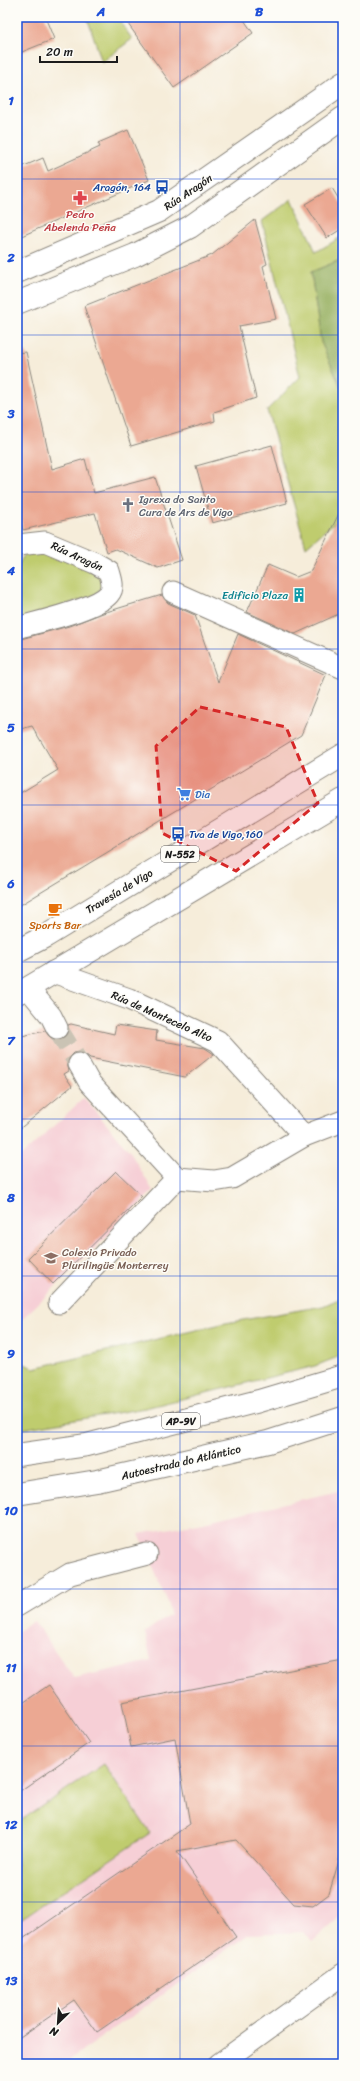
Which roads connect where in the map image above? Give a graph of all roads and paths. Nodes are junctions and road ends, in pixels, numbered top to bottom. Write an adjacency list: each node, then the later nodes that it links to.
1 (343, 83): 3 (main road, Rúa Aragón)
2 (343, 118): 4 (main road)
3 (17, 272)
4 (17, 303)
5 (17, 544): 7 (street, Rúa Aragón)
6 (173, 592): 8 (street)
7 (17, 628)
8 (343, 668)
9 (343, 756): 11 (main road, Travesía de Vigo / N-552)
10 (343, 800): 12 (main road)
11 (17, 951)
12 (53, 972): 13 (main road); 17 (street, Rúa de Montecelo Alto)
13 (23, 991): 14 (street)
14 (57, 1028)
15 (79, 1064): 18 (street)
16 (343, 1121): 17 (street)
17 (304, 1136): 18 (street)
18 (177, 1178): 19 (street)
19 (59, 1303)
20 (343, 1376): 22 (main road, AP-9V)
21 (343, 1418): 23 (main road, Autoestrada do Atlántico)
22 (17, 1455)
23 (17, 1494)
24 (147, 1554): 25 (street)
25 (17, 1606)
26 (343, 1974): 27 (street)
27 (219, 2064)

